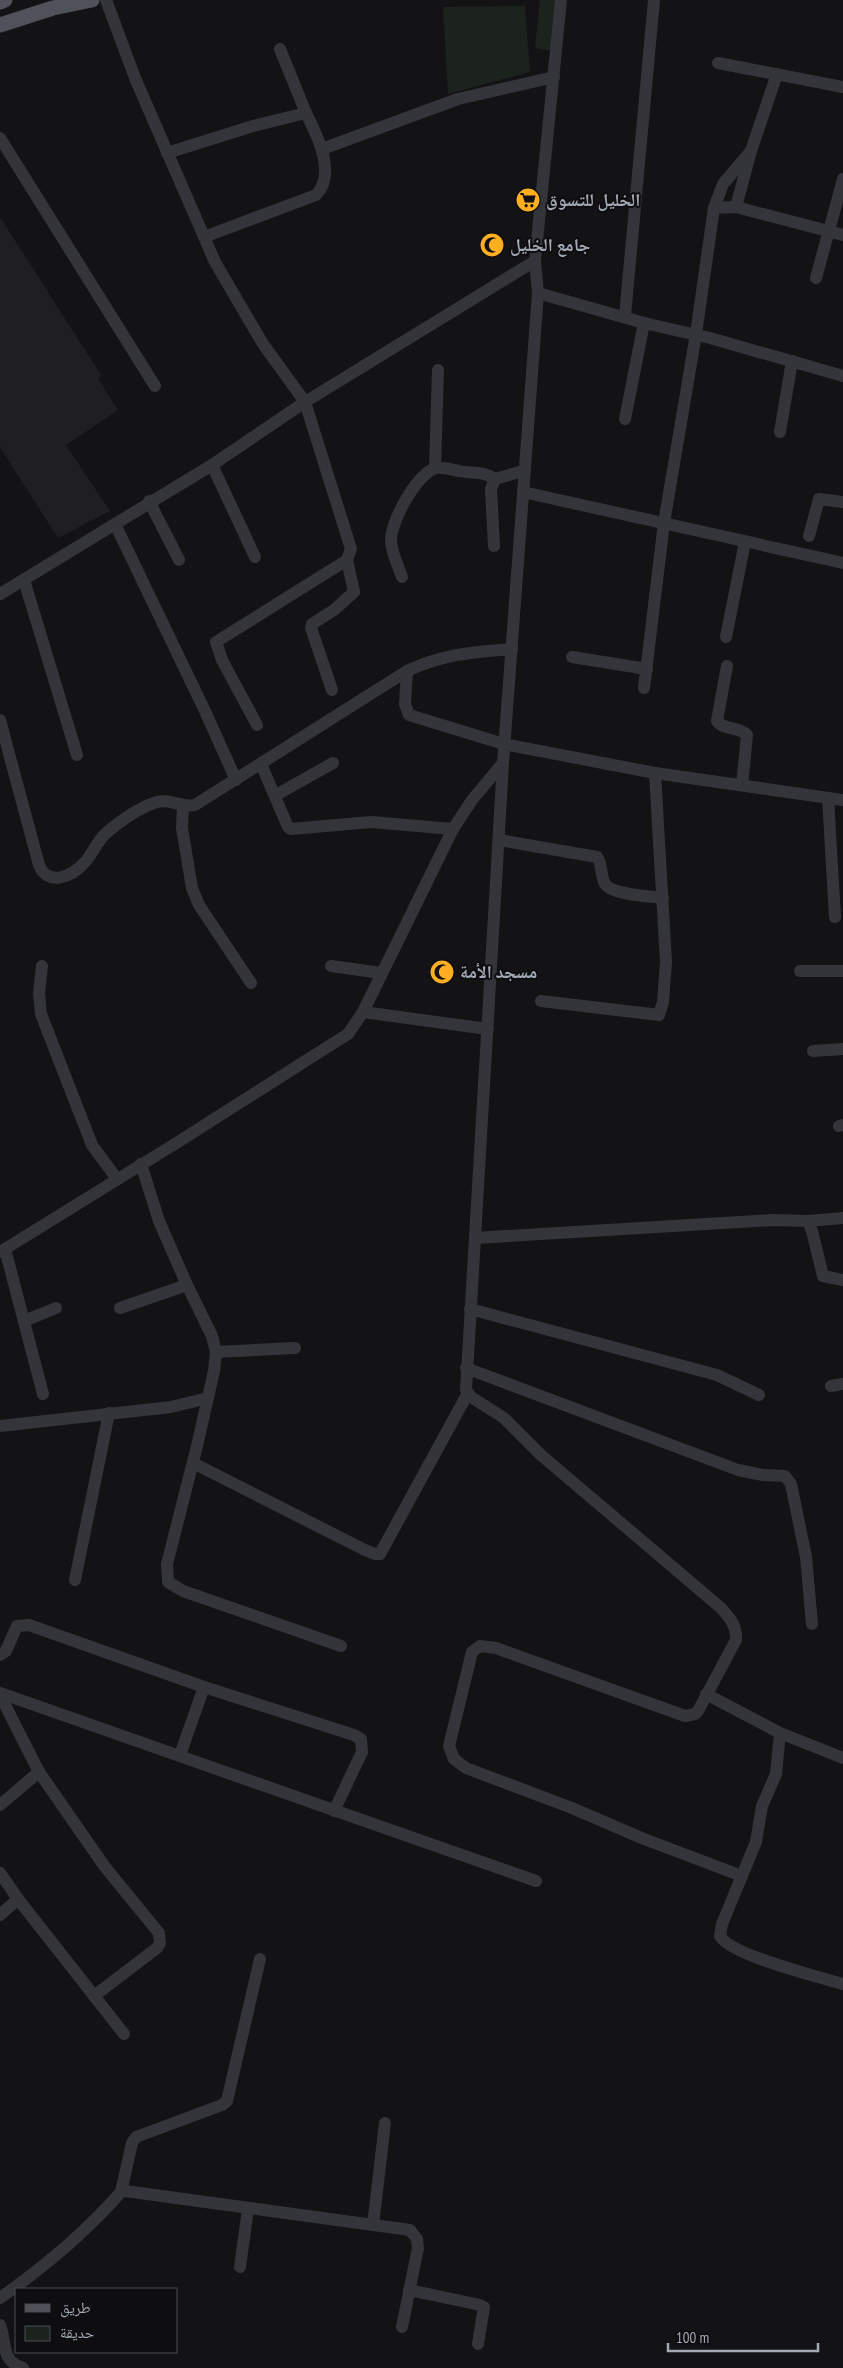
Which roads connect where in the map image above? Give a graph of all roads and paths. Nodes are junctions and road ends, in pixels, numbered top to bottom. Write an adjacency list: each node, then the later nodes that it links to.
1 (5, 0): 6 (main road)
2 (92, 0): 7 (main road)
3 (106, 0): 17 (street)
4 (561, 0): 11 (street)
5 (654, 0): 27 (street)
6 (0, 2)
7 (0, 25)
8 (280, 49): 13 (street)
9 (718, 63): 10 (street)
10 (777, 74): 12 (street); 16 (street)
11 (554, 77): 15 (street); 24 (street)
12 (843, 87)
13 (306, 113): 15 (street); 17 (street)
14 (0, 138): 33 (street)
15 (322, 149): 23 (street)
16 (752, 151): 19 (street); 20 (street)
17 (167, 153): 23 (street)
18 (843, 179): 21 (street)
19 (736, 207): 20 (street); 21 (street)
20 (714, 208): 29 (street)
21 (829, 231): 22 (street); 25 (street)
22 (843, 235)
23 (204, 237): 34 (street)
24 (535, 261): 26 (street); 34 (street)
25 (816, 278)
26 (538, 293): 27 (street); 39 (street)
27 (625, 316): 28 (street)
28 (644, 323): 29 (street); 35 (street)
29 (696, 334): 30 (street); 44 (street)
30 (792, 361): 32 (street); 36 (street)
31 (438, 370): 38 (street)
32 (843, 376)
33 (155, 386)
34 (306, 402): 37 (street); 51 (street)
35 (625, 419)
36 (780, 432)
37 (212, 465): 42 (street); 49 (street)
38 (435, 468): 40 (street); 53 (street)
39 (524, 471): 40 (street); 41 (street)
40 (495, 479): 48 (street)
41 (523, 492): 44 (street); 57 (street)
42 (150, 501): 45 (street); 50 (street)
43 (843, 502): 46 (street)
44 (664, 523): 47 (street); 60 (street)
45 (115, 524): 54 (street); 72 (street)
46 (809, 536)
47 (745, 542): 52 (street); 56 (street)
48 (494, 546)
49 (255, 557)
50 (180, 560)
51 (347, 560): 63 (street); 65 (street)
52 (843, 563)
53 (402, 577)
54 (24, 580): 55 (street); 67 (street)
55 (0, 594)
56 (726, 637)
57 (512, 649): 61 (street); 66 (street)
58 (572, 657): 60 (street)
59 (727, 666): 73 (street)
60 (647, 669): 62 (street)
61 (407, 671): 66 (street); 70 (street)
62 (644, 688)
63 (332, 690)
64 (0, 720): 77 (street)
65 (257, 725)
66 (504, 744): 69 (street); 71 (street)
67 (77, 755)
68 (333, 763): 74 (street)
69 (503, 763): 78 (street); 79 (street)
70 (261, 764): 72 (street); 74 (street)
71 (655, 772): 73 (street); 80 (street)
72 (236, 780): 77 (street)
73 (742, 785): 75 (street)
74 (276, 795): 78 (street)
75 (828, 798): 76 (street); 81 (street)
76 (843, 800)
77 (182, 806): 87 (street)
78 (453, 828): 86 (street)
79 (499, 840): 80 (street); 90 (street)
80 (663, 898): 88 (street)
81 (834, 918)
82 (42, 966): 94 (street)
83 (331, 966): 86 (street)
84 (800, 971): 85 (street)
85 (843, 971)
86 (382, 974): 89 (street)
87 (252, 982)
88 (540, 1001)
89 (363, 1012): 90 (street); 93 (street)
90 (488, 1029): 97 (street)
91 (843, 1048): 92 (street)
92 (813, 1051)
93 (141, 1164): 94 (street); 100 (street)
94 (117, 1179): 98 (street)
95 (843, 1218): 96 (street)
96 (808, 1221): 97 (street); 99 (street)
97 (474, 1238): 103 (street)
98 (2, 1250): 104 (street)
99 (843, 1280)
100 (187, 1285): 102 (street); 106 (street)
101 (56, 1308): 104 (street)
102 (120, 1308)
103 (470, 1309): 107 (street); 110 (street)
104 (24, 1321): 109 (street)
105 (295, 1348): 106 (street)
106 (216, 1352): 111 (street)
107 (466, 1368): 108 (street); 116 (street)
108 (468, 1393): 114 (street); 121 (street)
109 (43, 1394)
110 (759, 1395)
111 (208, 1398): 112 (street); 114 (street)
112 (109, 1413): 113 (street); 115 (street)
113 (0, 1426)
114 (192, 1463): 117 (street)
115 (75, 1580)
116 (812, 1624)
117 (341, 1646)
118 (0, 1655): 119 (street)
119 (204, 1687): 123 (street); 127 (street)
120 (0, 1694): 123 (street); 125 (street)
121 (706, 1694): 122 (street); 129 (street)
122 (780, 1733): 124 (street); 129 (street)
123 (180, 1755): 127 (street)
124 (843, 1758)
125 (39, 1772): 126 (street); 135 (street)
126 (0, 1805)
127 (334, 1811): 130 (street)
128 (0, 1873): 131 (street)
129 (742, 1876): 134 (street)
130 (536, 1881)
131 (18, 1899): 132 (street); 135 (street)
132 (0, 1915)
133 (260, 1959): 138 (street)
134 (843, 1984)
135 (94, 1996): 136 (street)
136 (124, 2034)
137 (385, 2123): 140 (street)
138 (121, 2192): 139 (street); 143 (street)
139 (248, 2209): 140 (street); 141 (street)
140 (373, 2225): 142 (street)
141 (240, 2267)
142 (409, 2290): 145 (street); 146 (street)
143 (0, 2298)
144 (0, 2325): 147 (street)
145 (402, 2327)
146 (478, 2344)
147 (23, 2368)

